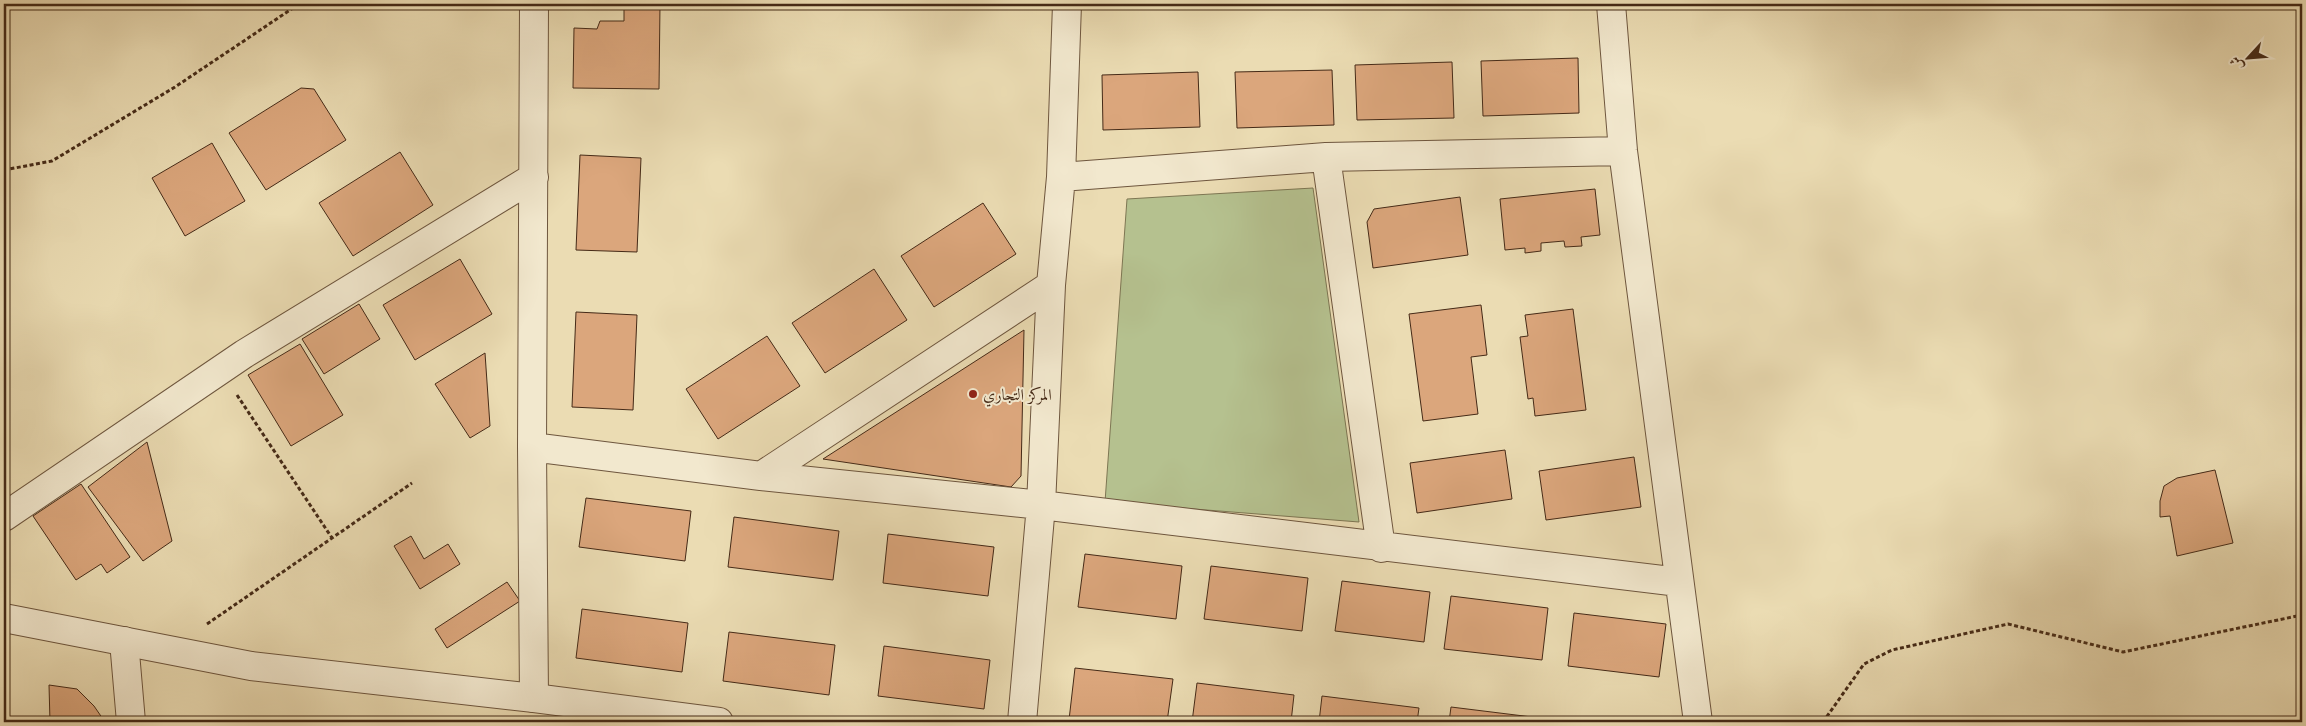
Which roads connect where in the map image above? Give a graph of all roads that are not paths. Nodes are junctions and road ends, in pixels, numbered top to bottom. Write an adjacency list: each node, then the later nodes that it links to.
1 (534, 4): 6 (street)
2 (1067, 4): 7 (street)
3 (1612, 4): 4 (street)
4 (1623, 151): 5 (street); 14 (street)
5 (1326, 157): 7 (street); 13 (street)
6 (534, 177): 9 (street); 12 (street)
7 (1061, 177): 8 (street)
8 (1051, 285): 10 (street); 11 (street)
9 (532, 447): 10 (street); 17 (street)
10 (761, 476): 11 (street)
11 (1041, 506): 13 (street); 20 (street)
12 (4, 517)
13 (1381, 548): 14 (street)
14 (1679, 582): 21 (street)
15 (4, 618): 16 (street)
16 (124, 642): 17 (street); 18 (street)
17 (534, 698): 19 (street)
18 (130, 722)
19 (719, 722)
20 (1022, 722)
21 (1698, 722)

